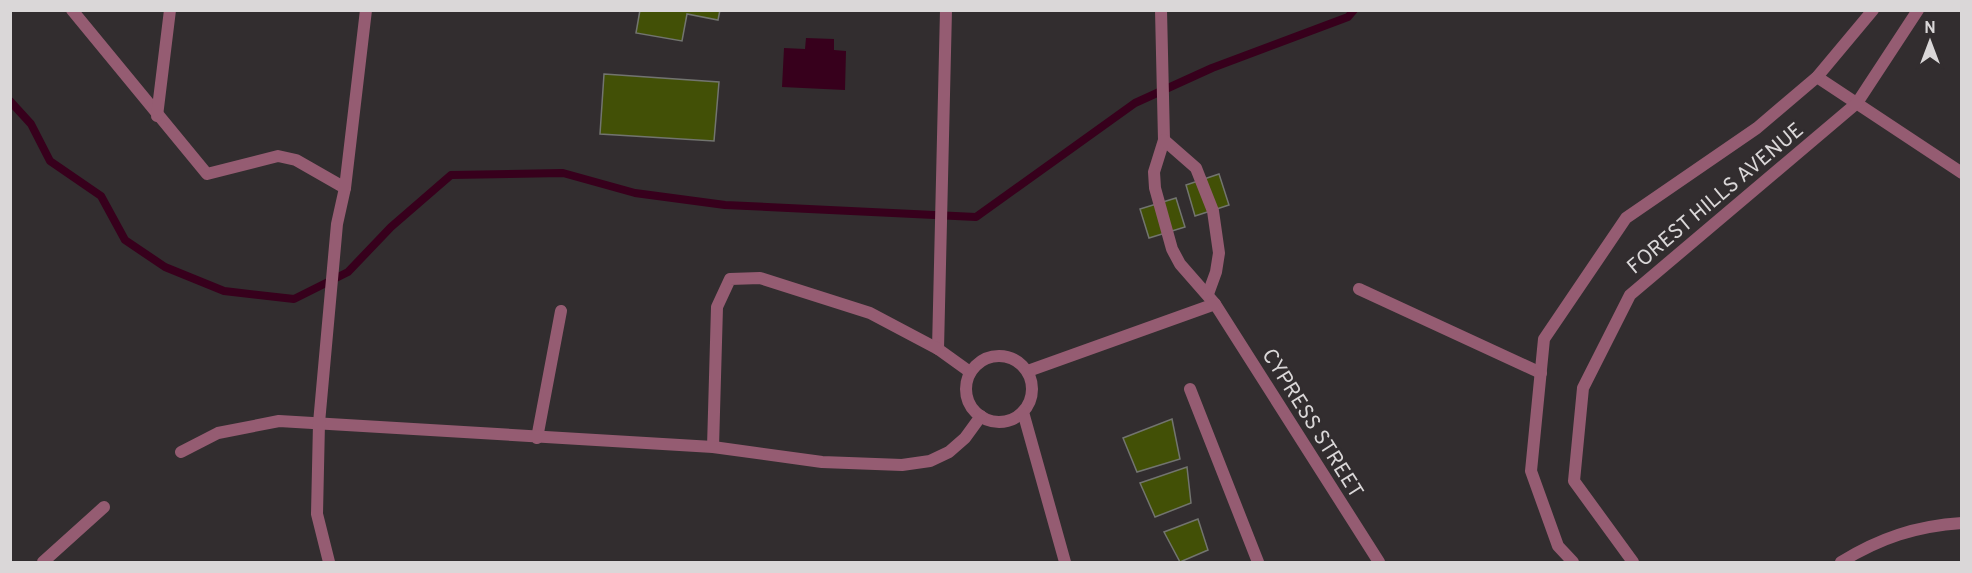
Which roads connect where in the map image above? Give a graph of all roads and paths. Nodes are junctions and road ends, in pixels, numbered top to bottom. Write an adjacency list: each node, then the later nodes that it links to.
1 (72, 10): 10 (street)
2 (170, 10): 10 (street)
3 (366, 10): 13 (street)
4 (946, 10): 17 (street)
5 (1161, 10): 11 (street)
6 (1873, 10): 8 (street, FOREST HILLS AVENUE)
7 (1918, 10): 9 (street, FOREST HILLS AVENUE)
8 (1817, 76): 9 (street); 20 (street, FOREST HILLS AVENUE)
9 (1857, 104): 12 (street); 36 (street, FOREST HILLS AVENUE)
10 (157, 116): 13 (street)
11 (1164, 140): 15 (street, CYPRESS STREET); 15 (street)
12 (1962, 173)
13 (345, 188): 24 (street)
14 (1359, 289): 20 (street)
15 (1212, 299): 19 (street); 34 (street, CYPRESS STREET)
16 (561, 311): 25 (street)
17 (938, 349): 18 (street); 26 (street)
18 (970, 372): 19 (street); 23 (street)
19 (1028, 372): 22 (street)
20 (1541, 373): 35 (street, FOREST HILLS AVENUE)
21 (1190, 389): 33 (street)
22 (1023, 412): 23 (street); 32 (street)
23 (981, 416): 26 (street)
24 (319, 423): 25 (street); 27 (street); 31 (street)
25 (537, 438): 26 (street)
26 (713, 447)
27 (181, 452)
28 (104, 507): 30 (street)
29 (1962, 523): 37 (street)
30 (43, 562)
31 (329, 562)
32 (1065, 562)
33 (1258, 562)
34 (1378, 562)
35 (1572, 562)
36 (1633, 562)
37 (1841, 562)

